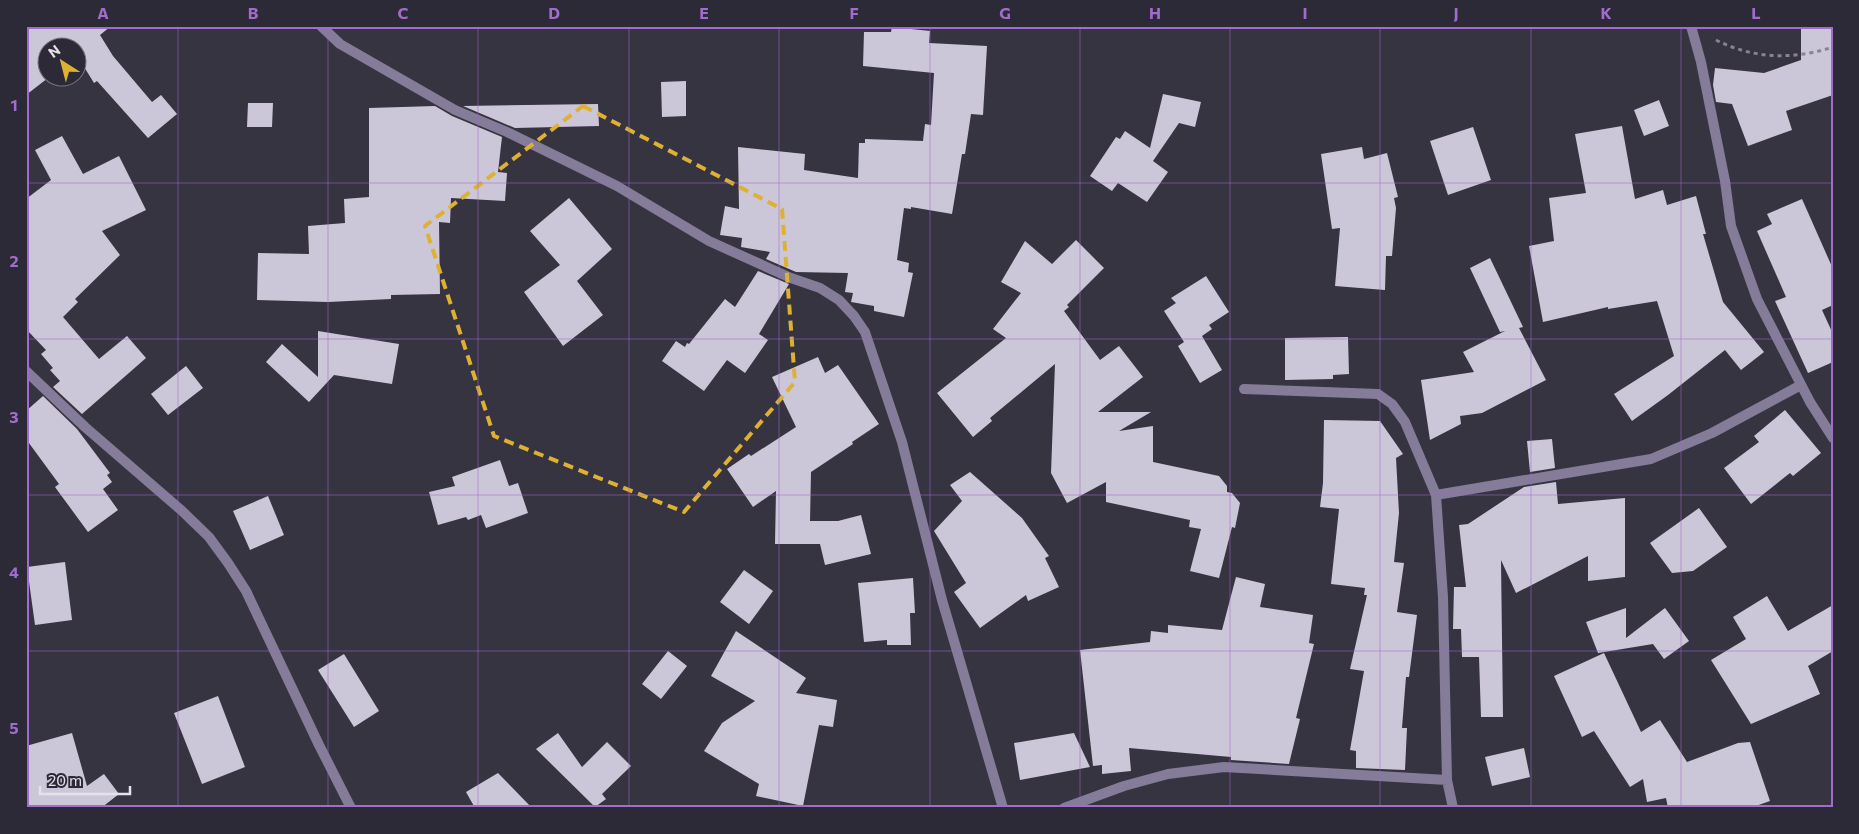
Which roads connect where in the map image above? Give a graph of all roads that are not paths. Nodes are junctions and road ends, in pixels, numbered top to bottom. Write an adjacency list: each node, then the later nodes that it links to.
1 (321, 26): 10 (street)
2 (1692, 27): 4 (street)
3 (26, 372): 9 (street)
4 (1801, 385): 6 (street); 7 (street)
5 (1244, 389): 7 (street)
6 (1833, 438)
7 (1436, 495): 8 (street)
8 (1447, 780): 11 (street); 12 (street)
9 (351, 808)
10 (1003, 808)
11 (1064, 808)
12 (1453, 808)

